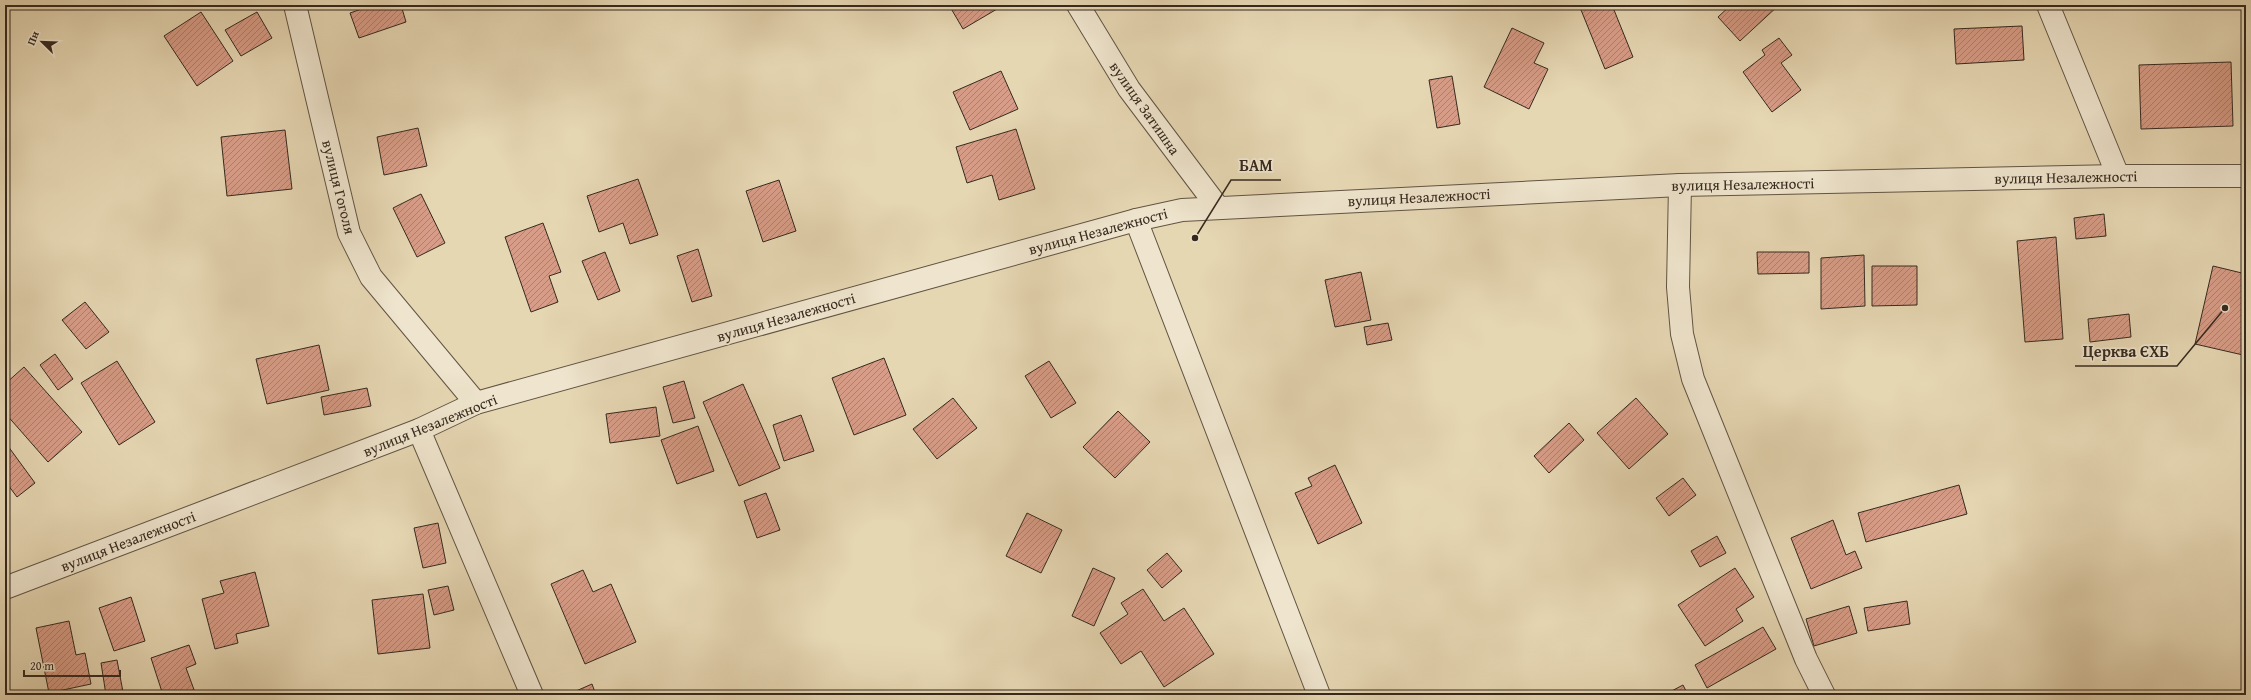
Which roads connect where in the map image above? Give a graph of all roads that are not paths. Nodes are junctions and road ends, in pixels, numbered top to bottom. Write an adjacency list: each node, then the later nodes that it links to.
1 (295, 5): 9 (street, вулиця Гоголя)
2 (1078, 5): 7 (street, вулиця Затишна)
3 (2048, 5): 4 (street)
4 (2118, 176): 5 (street, вулиця Незалежності); 6 (street, вулиця Незалежності)
5 (2246, 176)
6 (1680, 185): 7 (street, вулиця Незалежності); 14 (street)
7 (1217, 206): 8 (street, вулиця Незалежності)
8 (1136, 220): 9 (street, вулиця Незалежності); 13 (street)
9 (476, 403): 10 (street, вулиця Незалежності)
10 (419, 430): 11 (street, вулиця Незалежності); 12 (street)
11 (5, 588)
12 (532, 695)
13 (1319, 695)
14 (1824, 695)

